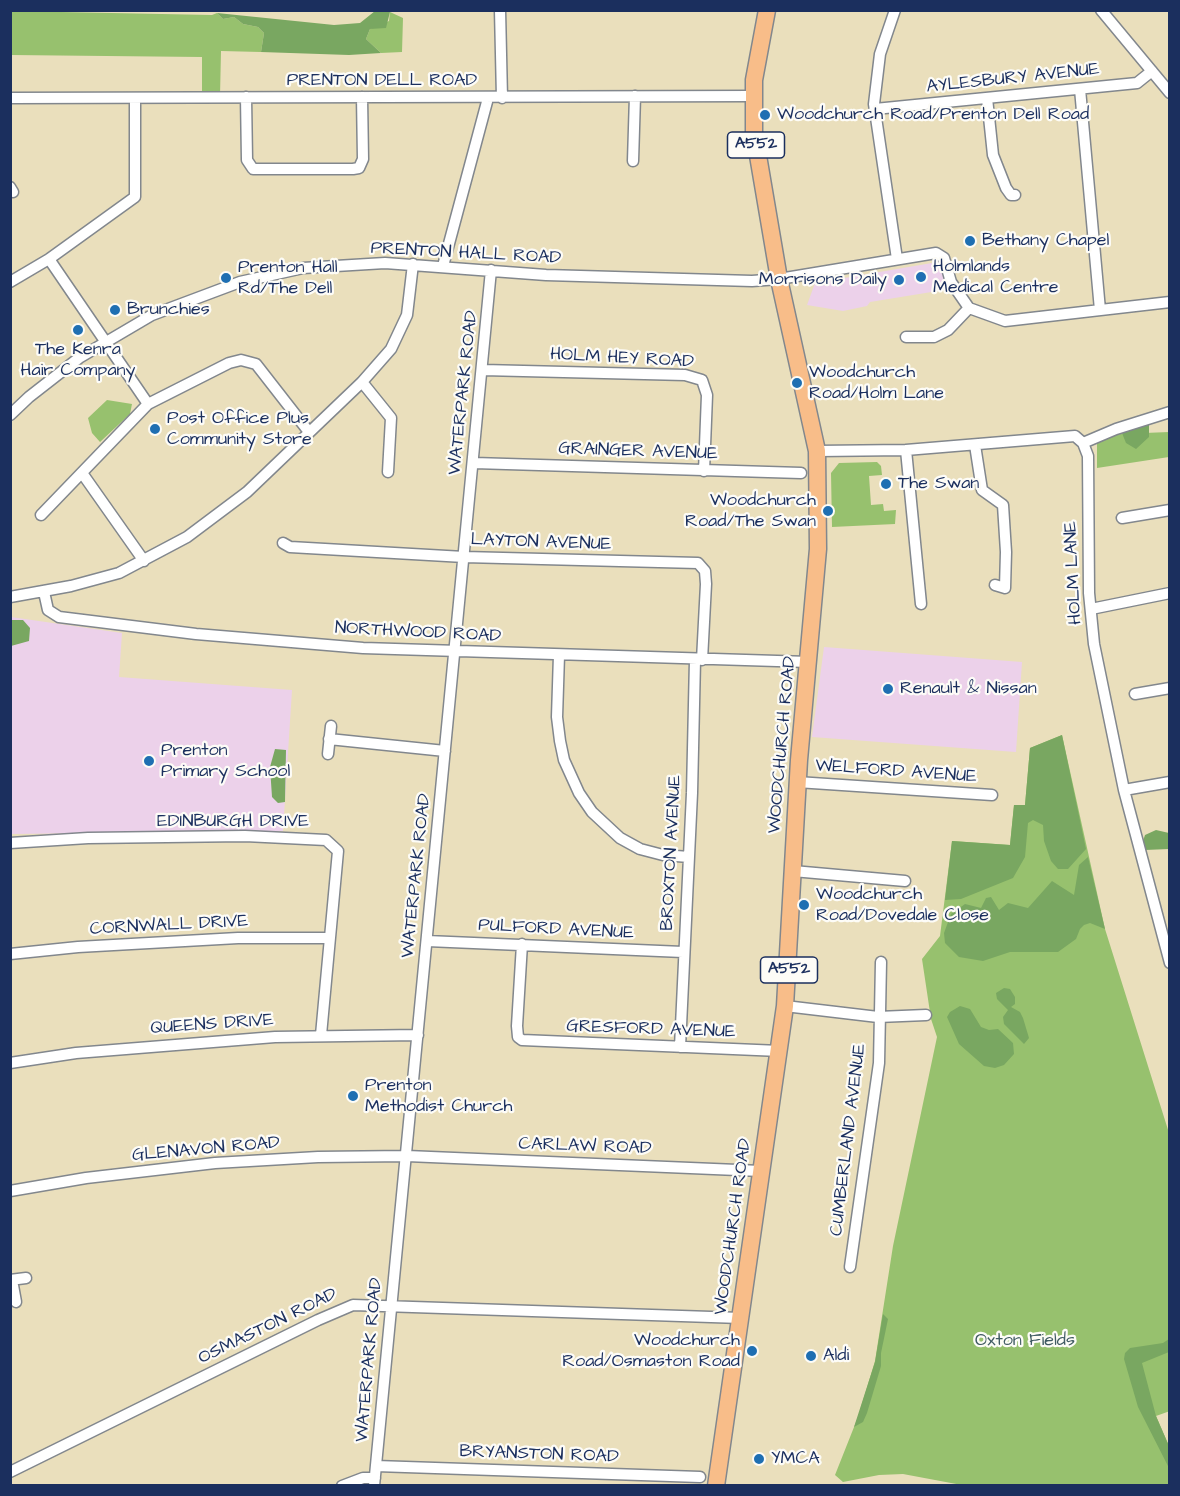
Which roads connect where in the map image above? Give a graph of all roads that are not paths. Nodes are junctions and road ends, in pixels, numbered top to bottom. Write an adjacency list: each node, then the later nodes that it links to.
1 (500, 10): 15 (street)
2 (767, 10): 9 (highway, WOODCHURCH ROAD / A552)
3 (895, 10): 17 (street)
4 (1101, 10): 5 (street)
5 (1152, 71): 6 (street, AYLESBURY AVENUE); 7 (street)
6 (1080, 89): 16 (street, AYLESBURY AVENUE); 29 (street)
7 (1170, 93)
8 (635, 96): 9 (street, PRENTON DELL ROAD); 15 (street, PRENTON DELL ROAD); 18 (street)
9 (754, 96): 25 (highway, WOODCHURCH ROAD / A552)
10 (246, 97): 11 (street, PRENTON DELL ROAD); 11 (street); 13 (street, PRENTON DELL ROAD)
11 (362, 97): 14 (street, PRENTON DELL ROAD)
12 (10, 98): 13 (street, PRENTON DELL ROAD)
13 (135, 98): 20 (street)
14 (488, 98): 15 (street, PRENTON DELL ROAD); 23 (street)
15 (502, 98)
16 (987, 98): 17 (street, AYLESBURY AVENUE); 19 (street)
17 (875, 109): 21 (street)
18 (633, 161)
19 (1012, 196)
20 (49, 259): 26 (street); 31 (street)
21 (897, 259): 25 (street, PRENTON HALL ROAD); 28 (street, PRENTON HALL ROAD)
22 (413, 264): 23 (street, PRENTON HALL ROAD); 31 (street, PRENTON HALL ROAD); 33 (street)
23 (443, 266): 24 (street, PRENTON HALL ROAD)
24 (491, 270): 25 (street, PRENTON HALL ROAD); 32 (street, WATERPARK ROAD)
25 (779, 279): 40 (highway, WOODCHURCH ROAD / A552)
26 (10, 282)
27 (1170, 302): 29 (street)
28 (969, 308): 29 (street); 30 (street)
29 (1100, 310)
30 (904, 338)
31 (107, 342): 34 (street); 36 (street, PRENTON HALL ROAD)
32 (483, 370): 42 (street, WATERPARK ROAD); 44 (street, HOLM HEY ROAD)
33 (362, 382): 37 (street); 43 (street)
34 (148, 404): 37 (street); 45 (street)
35 (1170, 412): 38 (street)
36 (10, 415)
37 (309, 432): 52 (street)
38 (1083, 443): 39 (street); 58 (street, HOLM LANE)
39 (975, 445): 41 (street); 53 (street)
40 (817, 450): 41 (street); 62 (highway, WOODCHURCH ROAD / A552)
41 (906, 450): 57 (street)
42 (474, 463): 44 (street, GRAINGER AVENUE); 51 (street, WATERPARK ROAD)
43 (385, 465)
44 (704, 471): 46 (street, GRAINGER AVENUE)
45 (82, 473): 48 (street); 52 (street)
46 (801, 473)
47 (1170, 510): 49 (street)
48 (41, 515)
49 (1122, 518)
50 (283, 543): 51 (street, LAYTON AVENUE)
51 (464, 557): 59 (street, WATERPARK ROAD); 61 (street, LAYTON AVENUE)
52 (144, 561): 54 (street)
53 (995, 585)
54 (44, 592): 56 (street); 59 (street, NORTHWOOD ROAD)
55 (1170, 593): 58 (street)
56 (10, 597)
57 (921, 604)
58 (1091, 609): 71 (street, HOLM LANE)
59 (454, 652): 60 (street, NORTHWOOD ROAD); 67 (street, WATERPARK ROAD)
60 (559, 655): 61 (street, NORTHWOOD ROAD); 74 (street)
61 (699, 660): 62 (street, NORTHWOOD ROAD); 74 (street, BROXTON AVENUE)
62 (809, 662): 69 (highway, WOODCHURCH ROAD / A552)
63 (1170, 688): 64 (street)
64 (1135, 694)
65 (331, 726): 66 (street)
66 (329, 739): 67 (street); 68 (street)
67 (445, 751): 78 (street, WATERPARK ROAD)
68 (328, 754)
69 (797, 782): 72 (street, WELFORD AVENUE); 75 (highway, WOODCHURCH ROAD / A552)
70 (1170, 782): 71 (street)
71 (1124, 790): 83 (street, HOLM LANE)
72 (992, 795)
73 (10, 843): 77 (street, EDINBURGH DRIVE)
74 (689, 856): 80 (street, BROXTON AVENUE)
75 (793, 870): 76 (street); 84 (highway, WOODCHURCH ROAD / A552)
76 (905, 880)
77 (330, 938): 81 (street, CORNWALL DRIVE); 87 (street, EDINBURGH DRIVE)
78 (427, 941): 79 (street, PULFORD AVENUE); 88 (street, WATERPARK ROAD)
79 (522, 944): 80 (street, PULFORD AVENUE); 89 (street, GRESFORD AVENUE)
80 (684, 952): 89 (street, BROXTON AVENUE)
81 (10, 954)
82 (881, 962): 86 (street, CUMBERLAND AVENUE)
83 (1170, 963)
84 (785, 1006): 86 (street); 90 (highway, WOODCHURCH ROAD / A552)
85 (926, 1016): 86 (street)
86 (878, 1017): 95 (street, CUMBERLAND AVENUE)
87 (321, 1035): 88 (street, QUEENS DRIVE); 91 (street, QUEENS DRIVE)
88 (418, 1035): 92 (street, WATERPARK ROAD)
89 (680, 1047): 90 (street, GRESFORD AVENUE)
90 (780, 1051): 93 (highway, WOODCHURCH ROAD / A552)
91 (10, 1063)
92 (406, 1156): 93 (street, CARLAW ROAD); 94 (street, GLENAVON ROAD); 99 (street, WATERPARK ROAD)
93 (761, 1171): 100 (highway, WOODCHURCH ROAD / A552)
94 (10, 1191)
95 (850, 1268)
96 (26, 1278): 97 (street)
97 (11, 1280): 98 (street)
98 (16, 1302)
99 (392, 1304): 100 (street, OSMASTON ROAD); 101 (street, WATERPARK ROAD); 102 (street, OSMASTON ROAD)
100 (741, 1318): 106 (highway, WOODCHURCH ROAD / A552)
101 (376, 1466): 103 (street, BRYANSTON ROAD); 104 (street, WATERPARK ROAD)
102 (10, 1472)
103 (700, 1477)
104 (375, 1482): 105 (street)
105 (342, 1485)
106 (716, 1485)

